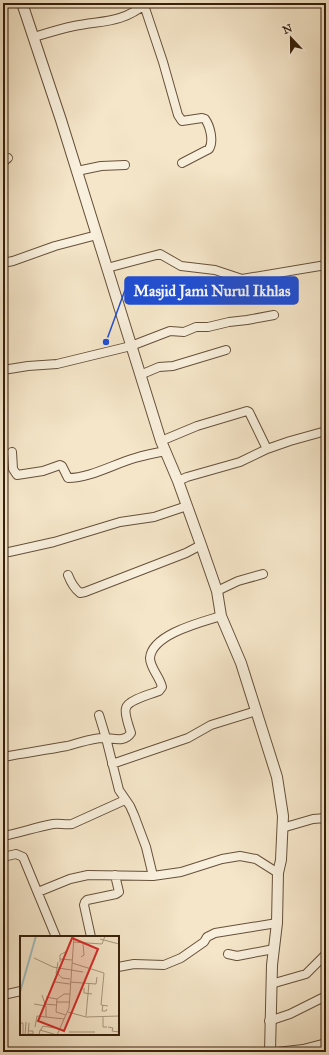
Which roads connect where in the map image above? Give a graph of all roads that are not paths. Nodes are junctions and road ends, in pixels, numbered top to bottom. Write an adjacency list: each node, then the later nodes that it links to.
1 (22, 3): 3 (street)
2 (146, 4): 3 (street); 4 (street)
3 (34, 37): 6 (street)
4 (182, 163)
5 (125, 165): 6 (street)
6 (77, 171): 7 (street)
7 (96, 235): 8 (street); 10 (street)
8 (3, 263)
9 (326, 265): 10 (street)
10 (107, 268): 12 (street)
11 (274, 315): 12 (street)
12 (131, 346): 14 (street); 15 (street)
13 (226, 350): 15 (street)
14 (3, 370)
15 (140, 375): 17 (street)
16 (326, 431): 18 (street)
17 (162, 441): 18 (street); 19 (street)
18 (267, 449): 21 (street)
19 (166, 451): 20 (street); 21 (street)
20 (12, 452)
21 (178, 481): 22 (street)
22 (187, 506): 23 (street); 24 (street)
23 (201, 545): 26 (street); 27 (street)
24 (9, 552)
25 (263, 574): 27 (street)
26 (68, 575)
27 (217, 591): 28 (street)
28 (221, 616): 29 (street); 31 (street)
29 (256, 711): 33 (street); 36 (street)
30 (99, 715): 31 (street)
31 (106, 738): 32 (street); 33 (street)
32 (3, 757)
33 (112, 764): 34 (street)
34 (125, 800): 37 (street); 41 (street)
35 (326, 818): 36 (street)
36 (282, 828): 39 (street)
37 (3, 836)
38 (3, 858): 42 (street)
39 (278, 873): 41 (street); 43 (street)
40 (115, 875): 41 (street); 42 (street); 45 (street)
41 (153, 876)
42 (38, 892): 44 (street)
43 (277, 923): 46 (street); 49 (street)
44 (56, 936)
45 (91, 936)
46 (274, 949): 47 (street); 50 (street)
47 (228, 954)
48 (326, 954): 50 (street)
49 (119, 967)
50 (271, 984): 54 (street)
51 (20, 991): 52 (street)
52 (3, 995)
53 (326, 996): 54 (street)
54 (270, 1021): 56 (street)
55 (326, 1044): 57 (street)
56 (270, 1052)
57 (277, 1052)

